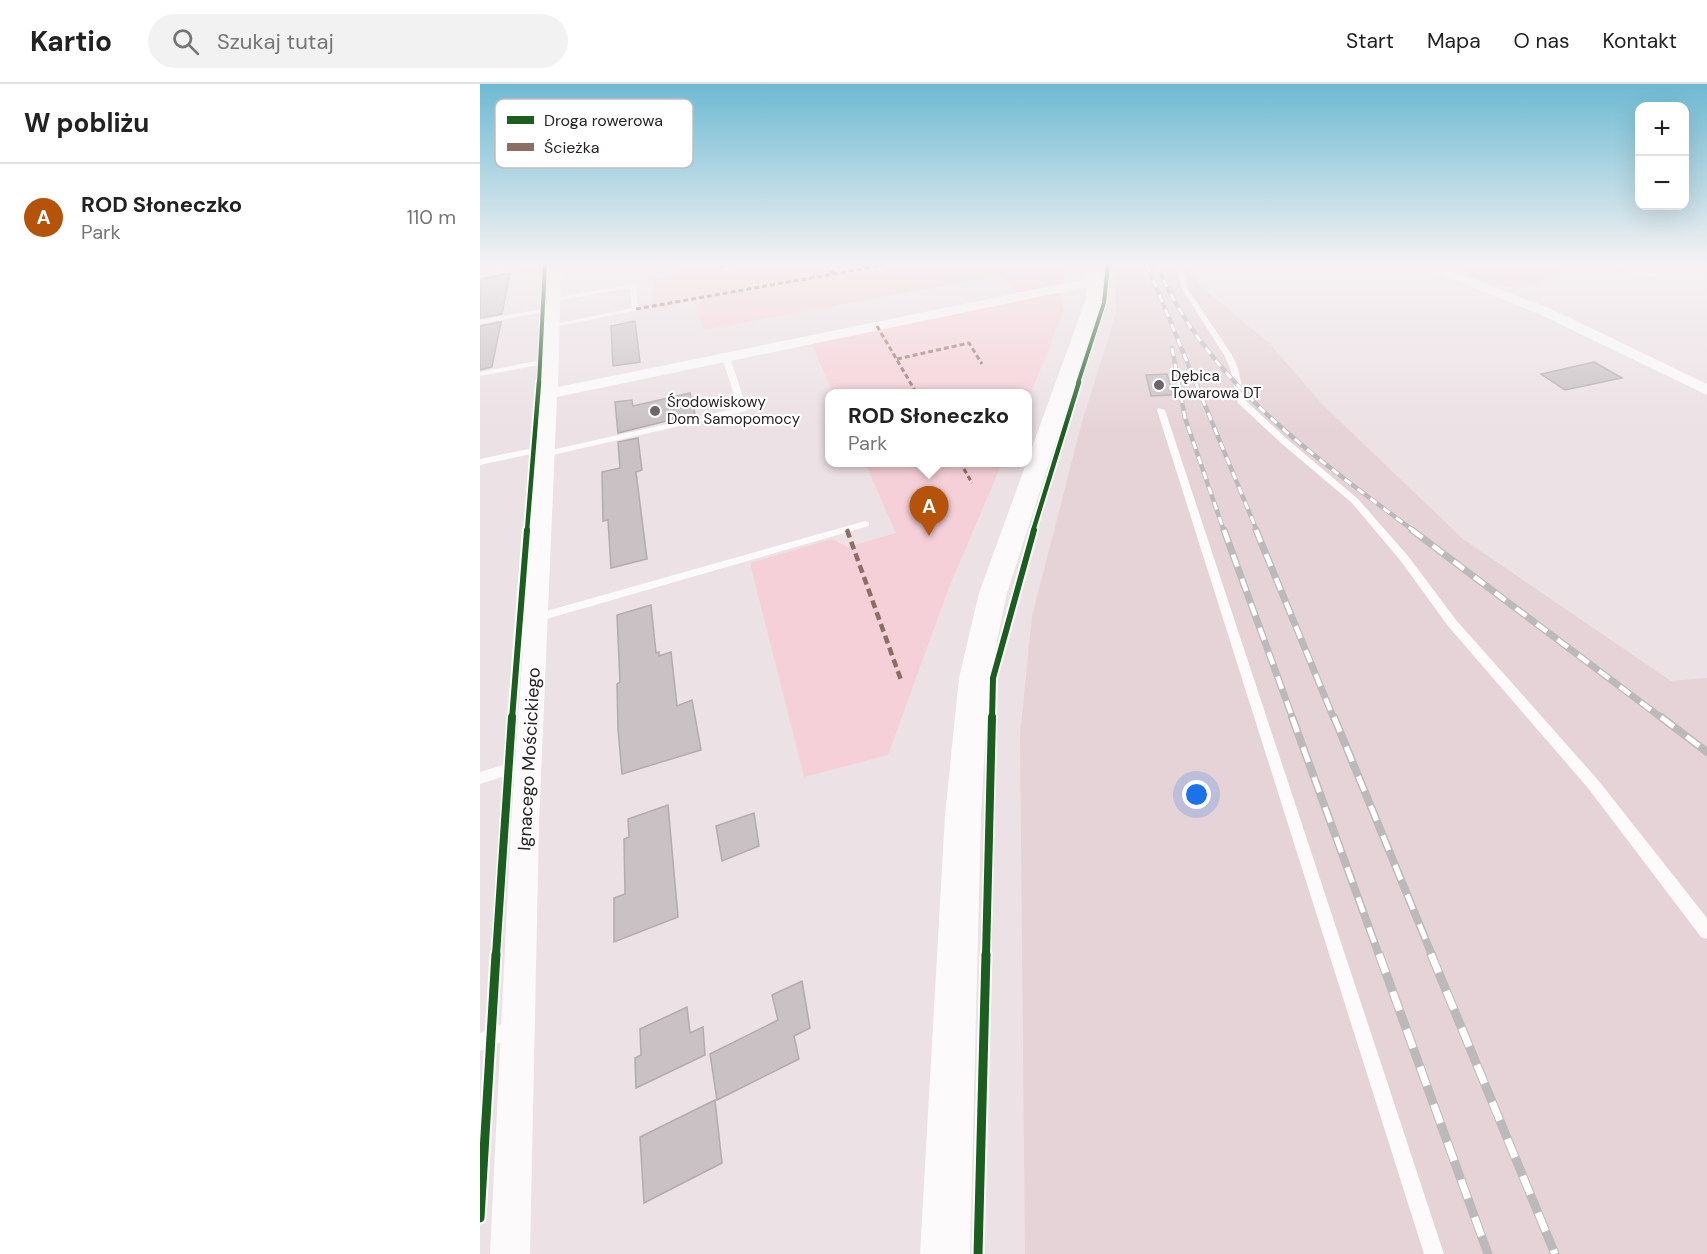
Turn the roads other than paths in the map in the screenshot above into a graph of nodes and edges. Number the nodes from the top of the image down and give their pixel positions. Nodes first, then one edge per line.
1 (496, 320) edge
2 (554, 320) edge
3 (891, 320) edge
4 (1087, 320) edge
5 (1204, 320) edge
6 (1562, 320) edge
7 (480, 322) edge
8 (726, 357) junction
9 (552, 360) junction
10 (480, 374) edge
11 (1707, 390) edge
12 (551, 393) junction
13 (1161, 410) dead end
14 (548, 450) junction
15 (480, 462) edge
16 (866, 524) dead end
17 (537, 618) junction
18 (528, 763) junction
19 (480, 778) edge
20 (1707, 931) edge
21 (515, 1027) junction
22 (480, 1042) edge
23 (510, 1254) edge
24 (945, 1254) edge
25 (1434, 1254) edge

1 - 7 lane
2 - 9 street, Ignacego Mościckiego
3 - 8 street
4 - 24 street
5 - 20 lane
6 - 11 street
8 - 12 street
8 - 14 lane
9 - 10 lane
9 - 12 street, Ignacego Mościckiego
12 - 14 street, Ignacego Mościckiego
13 - 25 lane
14 - 15 lane
14 - 17 street, Ignacego Mościckiego
16 - 17 lane
17 - 18 street, Ignacego Mościckiego
18 - 19 lane
18 - 21 street, Ignacego Mościckiego
21 - 22 lane
21 - 23 street, Ignacego Mościckiego

